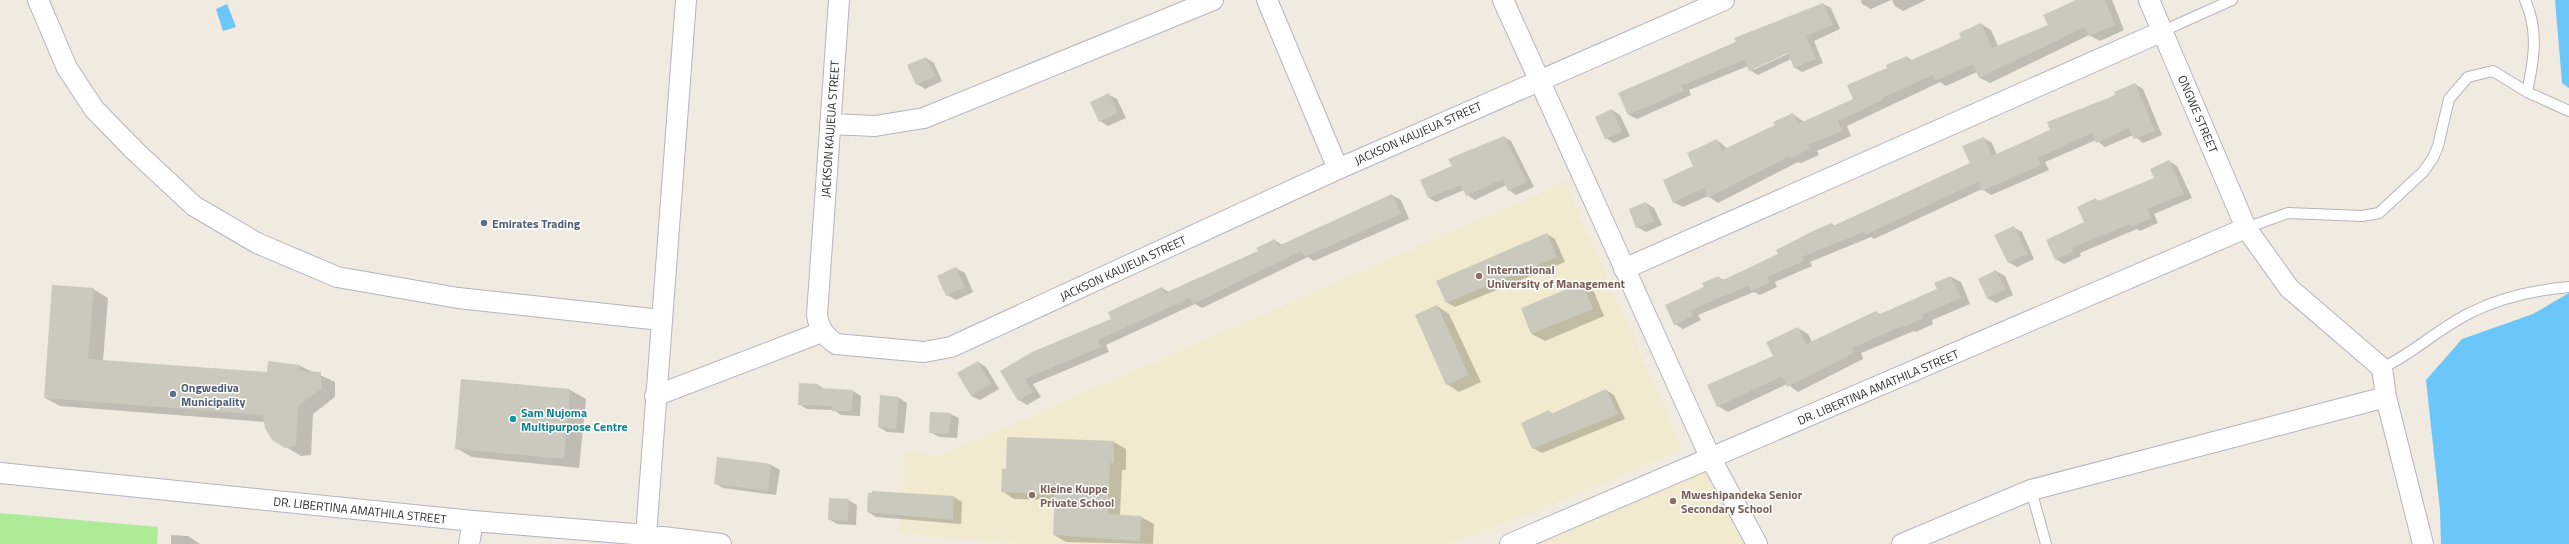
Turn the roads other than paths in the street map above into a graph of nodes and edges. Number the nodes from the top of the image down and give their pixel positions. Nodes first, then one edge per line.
1 (38, 0) edge
2 (686, 0) edge
3 (840, 0) edge
4 (1213, 0) edge
5 (1268, 0) edge
6 (1503, 0) edge
7 (1724, 0) edge
8 (2149, 0) edge
9 (2232, 0) edge
10 (2525, 0) edge
11 (2162, 31) junction
12 (1538, 80) junction
13 (2527, 92) junction
14 (2569, 111) edge
15 (830, 124) junction
16 (1338, 169) junction
17 (2246, 228) junction
18 (1624, 269) junction
19 (2569, 287) edge
20 (661, 320) junction
21 (822, 332) junction
22 (2382, 368) junction
23 (655, 396) junction
24 (2386, 397) junction
25 (1711, 459) junction
26 (0, 474) edge
27 (2031, 490) junction
28 (473, 521) junction
29 (646, 535) junction
30 (469, 544) edge
31 (720, 544) edge
32 (1510, 544) edge
33 (1756, 544) edge
34 (1902, 544) edge
35 (2046, 544) edge
36 (2423, 544) edge

1 - 20 street
2 - 20 street
3 - 15 street, JACKSON KAUJEUA STREET
4 - 15 street
5 - 16 street
6 - 12 street
7 - 12 street, JACKSON KAUJEUA STREET
8 - 11 street, ONGWE STREET
9 - 11 lane
10 - 13 lane
11 - 17 street, ONGWE STREET
11 - 18 street
12 - 16 street, JACKSON KAUJEUA STREET
12 - 18 street
13 - 14 lane
13 - 17 lane
15 - 21 street, JACKSON KAUJEUA STREET
16 - 21 street, JACKSON KAUJEUA STREET
17 - 22 street, ONGWE STREET
17 - 25 street, DR. LIBERTINA AMATHILA STREET
18 - 25 street
19 - 22 lane
20 - 23 street
21 - 23 street
22 - 24 street
23 - 29 street
24 - 27 street
24 - 36 street
25 - 32 street, DR. LIBERTINA AMATHILA STREET
25 - 33 street
26 - 28 street, DR. LIBERTINA AMATHILA STREET
27 - 34 street
27 - 35 lane
28 - 29 street, DR. LIBERTINA AMATHILA STREET
28 - 30 street
29 - 31 street, DR. LIBERTINA AMATHILA STREET

